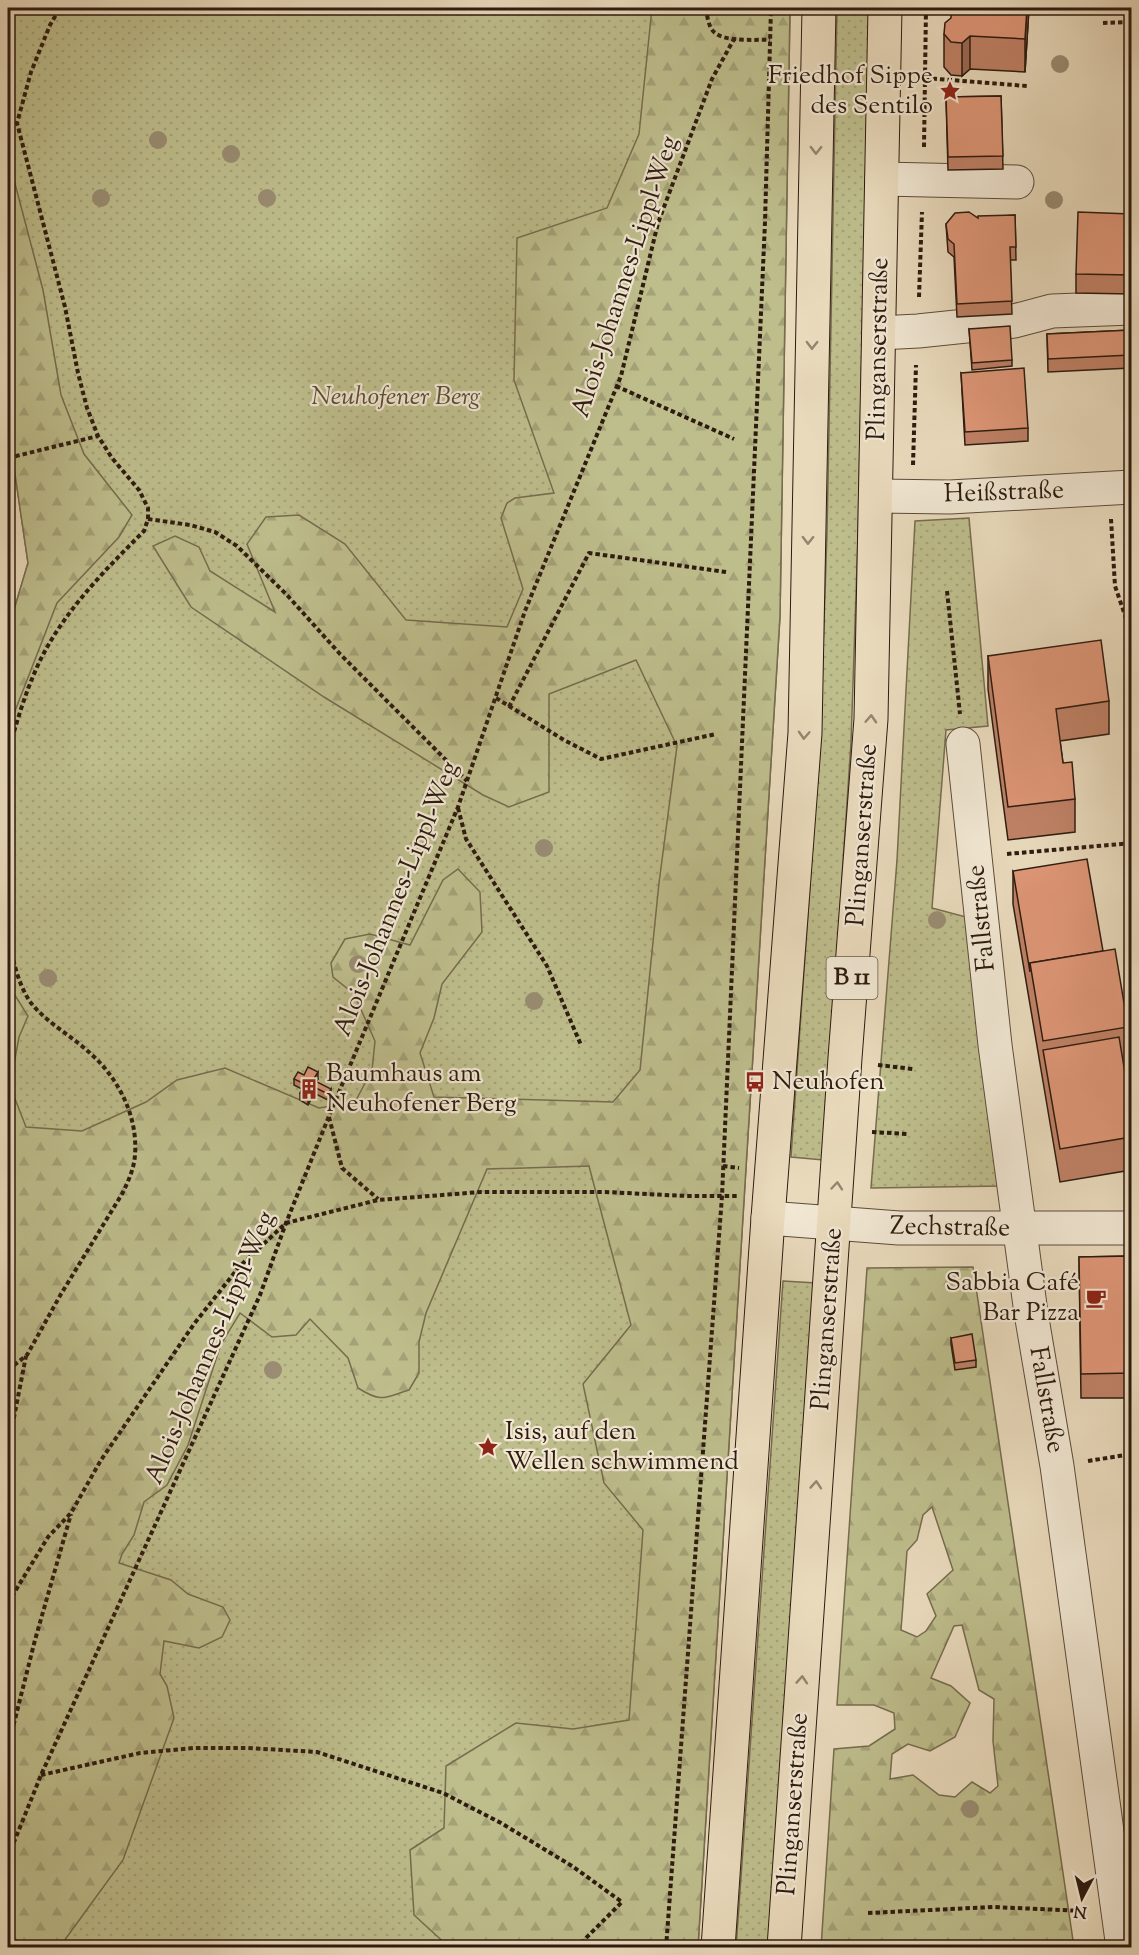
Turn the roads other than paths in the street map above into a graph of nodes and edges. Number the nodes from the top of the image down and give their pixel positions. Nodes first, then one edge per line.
1 (819, 8) edge
2 (885, 8) edge
3 (882, 179) junction
4 (1017, 182) dead end
5 (1131, 308) edge
6 (879, 333) junction
7 (1120, 488) edge
8 (877, 496) junction
9 (963, 744) road end
10 (768, 1218) junction
11 (834, 1224) junction
12 (1131, 1228) edge
13 (1020, 1229) junction
14 (1125, 1912) edge
15 (718, 1947) edge
16 (784, 1947) edge
17 (1123, 1947) edge

1 -> 10 main road
2 - 3 main road, Plinganserstraße / B 11
3 - 4 street
3 - 6 main road, Plinganserstraße / B 11
5 - 6 street
6 - 8 main road, Plinganserstraße / B 11
7 - 8 street, Heißstraße
11 -> 8 main road, Plinganserstraße / B 11
9 - 13 street, Fallstraße
10 - 11 street, Zechstraße
10 - 15 main road
11 - 13 street, Zechstraße
16 -> 11 main road, Plinganserstraße / B 11
12 - 13 street, Zechstraße
13 - 14 street, Fallstraße
14 - 17 street, Fallstraße

